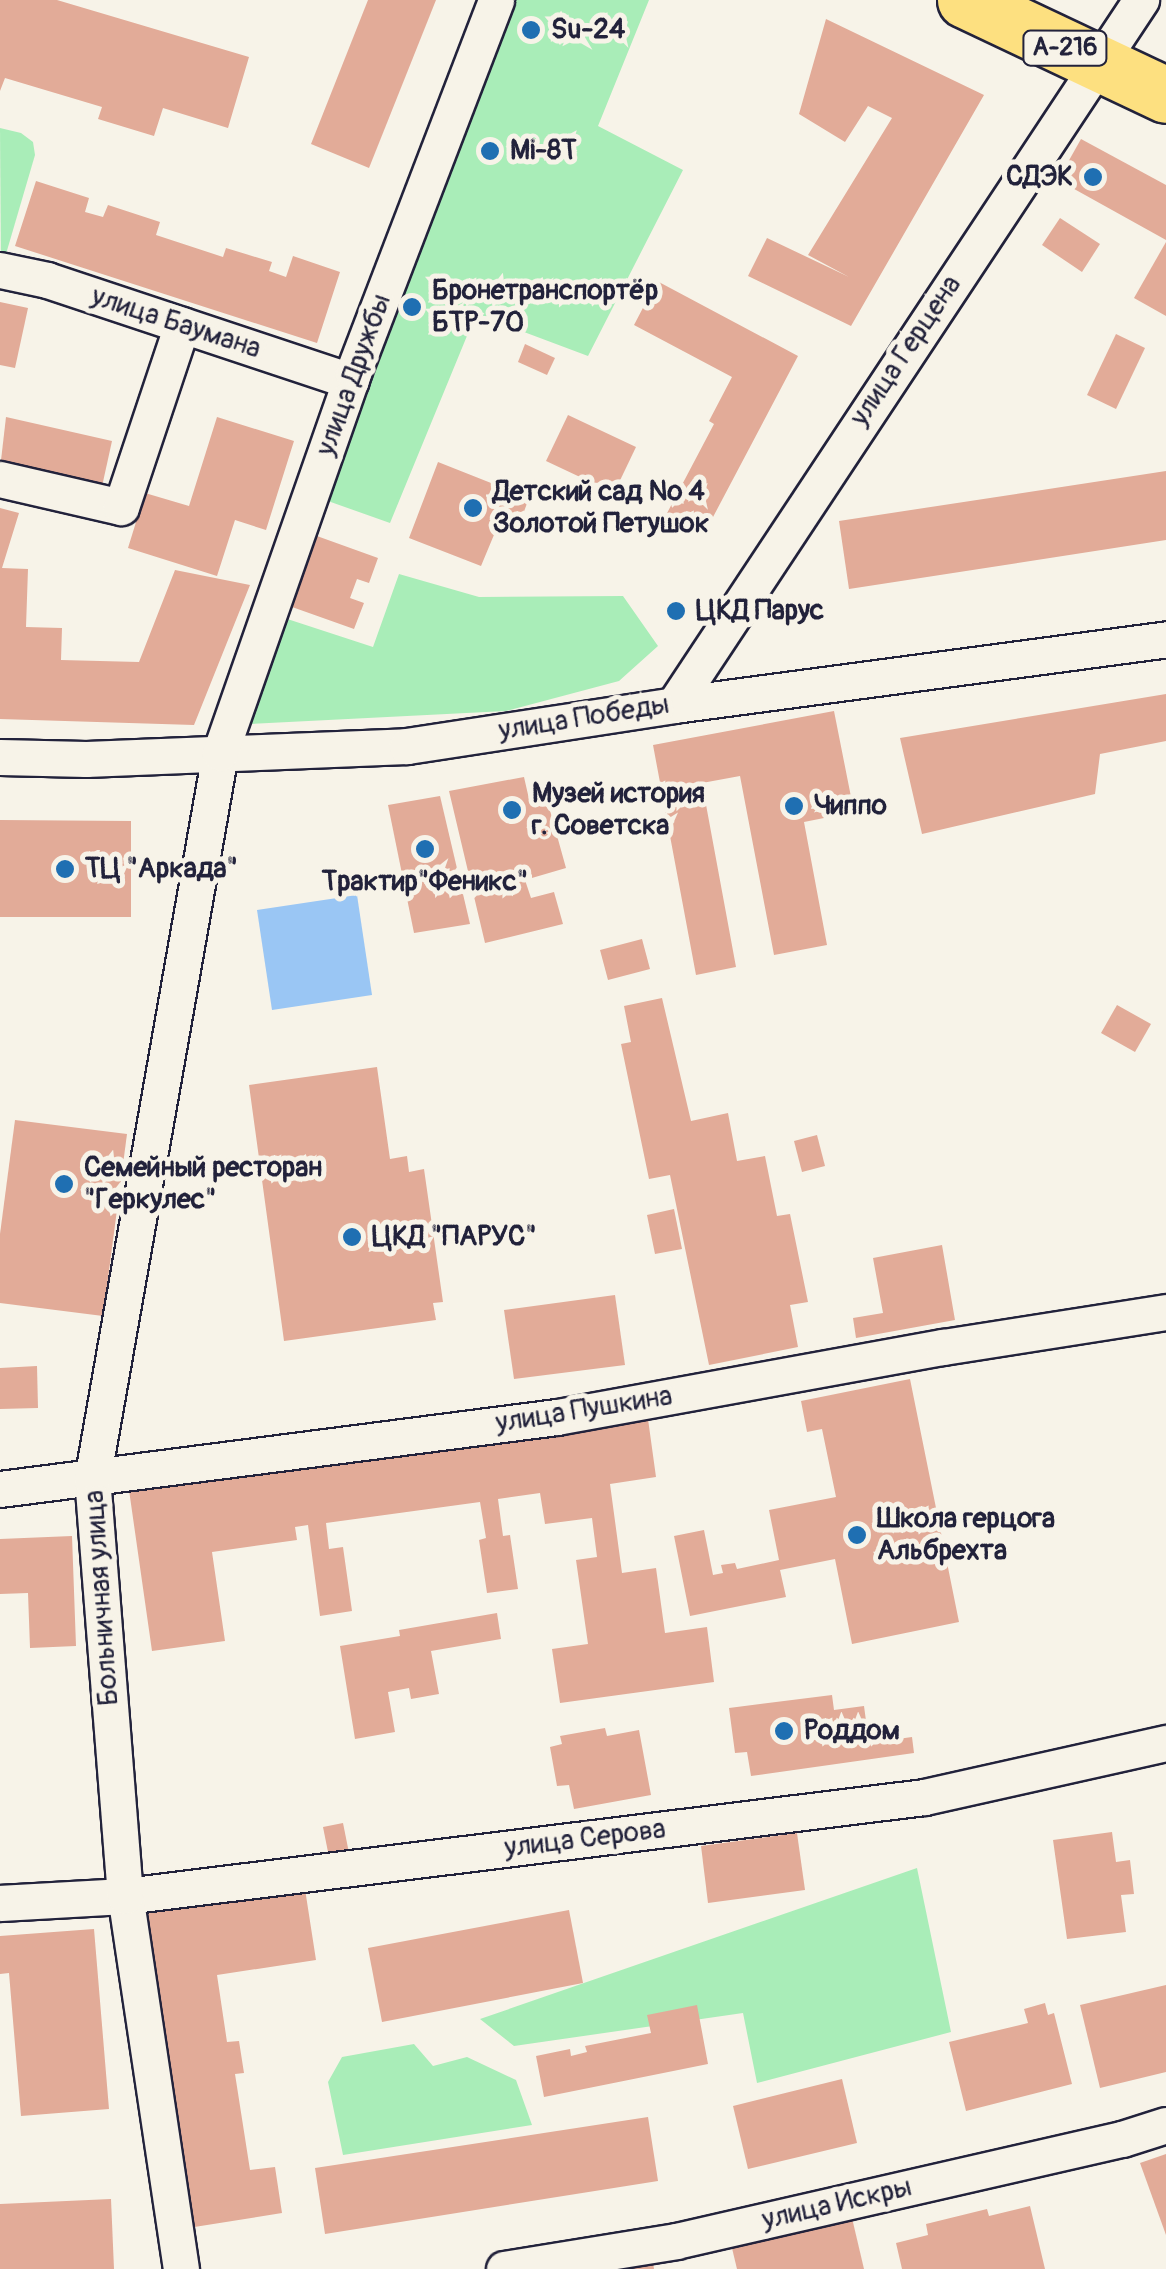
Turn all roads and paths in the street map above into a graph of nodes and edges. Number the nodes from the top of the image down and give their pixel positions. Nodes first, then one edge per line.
1 (496, 0) edge
2 (965, 0) edge
3 (1141, 0) edge
4 (1098, 63) junction
5 (1166, 95) edge
6 (0, 270) edge
7 (182, 325) junction
8 (350, 381) junction
9 (0, 479) edge
10 (1166, 640) edge
11 (674, 704) junction
12 (220, 753) junction
13 (0, 757) edge
14 (1166, 1312) edge
15 (92, 1480) junction
16 (0, 1489) edge
17 (1166, 1743) edge
18 (125, 1896) junction
19 (0, 1902) edge
20 (1166, 2124) edge
21 (181, 2269) edge
22 (504, 2269) edge

1 - 8 street, улица Дружбы
2 - 4 main road, А-216
3 - 4 street, улица Герцена
4 - 5 main road, А-216
4 - 11 street, улица Герцена
6 - 7 street, улица Баумана
7 - 8 street, улица Баумана
7 - 9 street
8 - 12 street, улица Дружбы
10 - 11 street, улица Победы
11 - 12 street, улица Победы
12 - 13 street, улица Победы
12 - 15 street, Больничная улица
14 - 15 street, улица Пушкина
15 - 16 street, улица Пушкина
15 - 18 street, Больничная улица
17 - 18 street, улица Серова
18 - 19 street, улица Серова
18 - 21 street, Больничная улица
20 - 22 street, улица Искры

